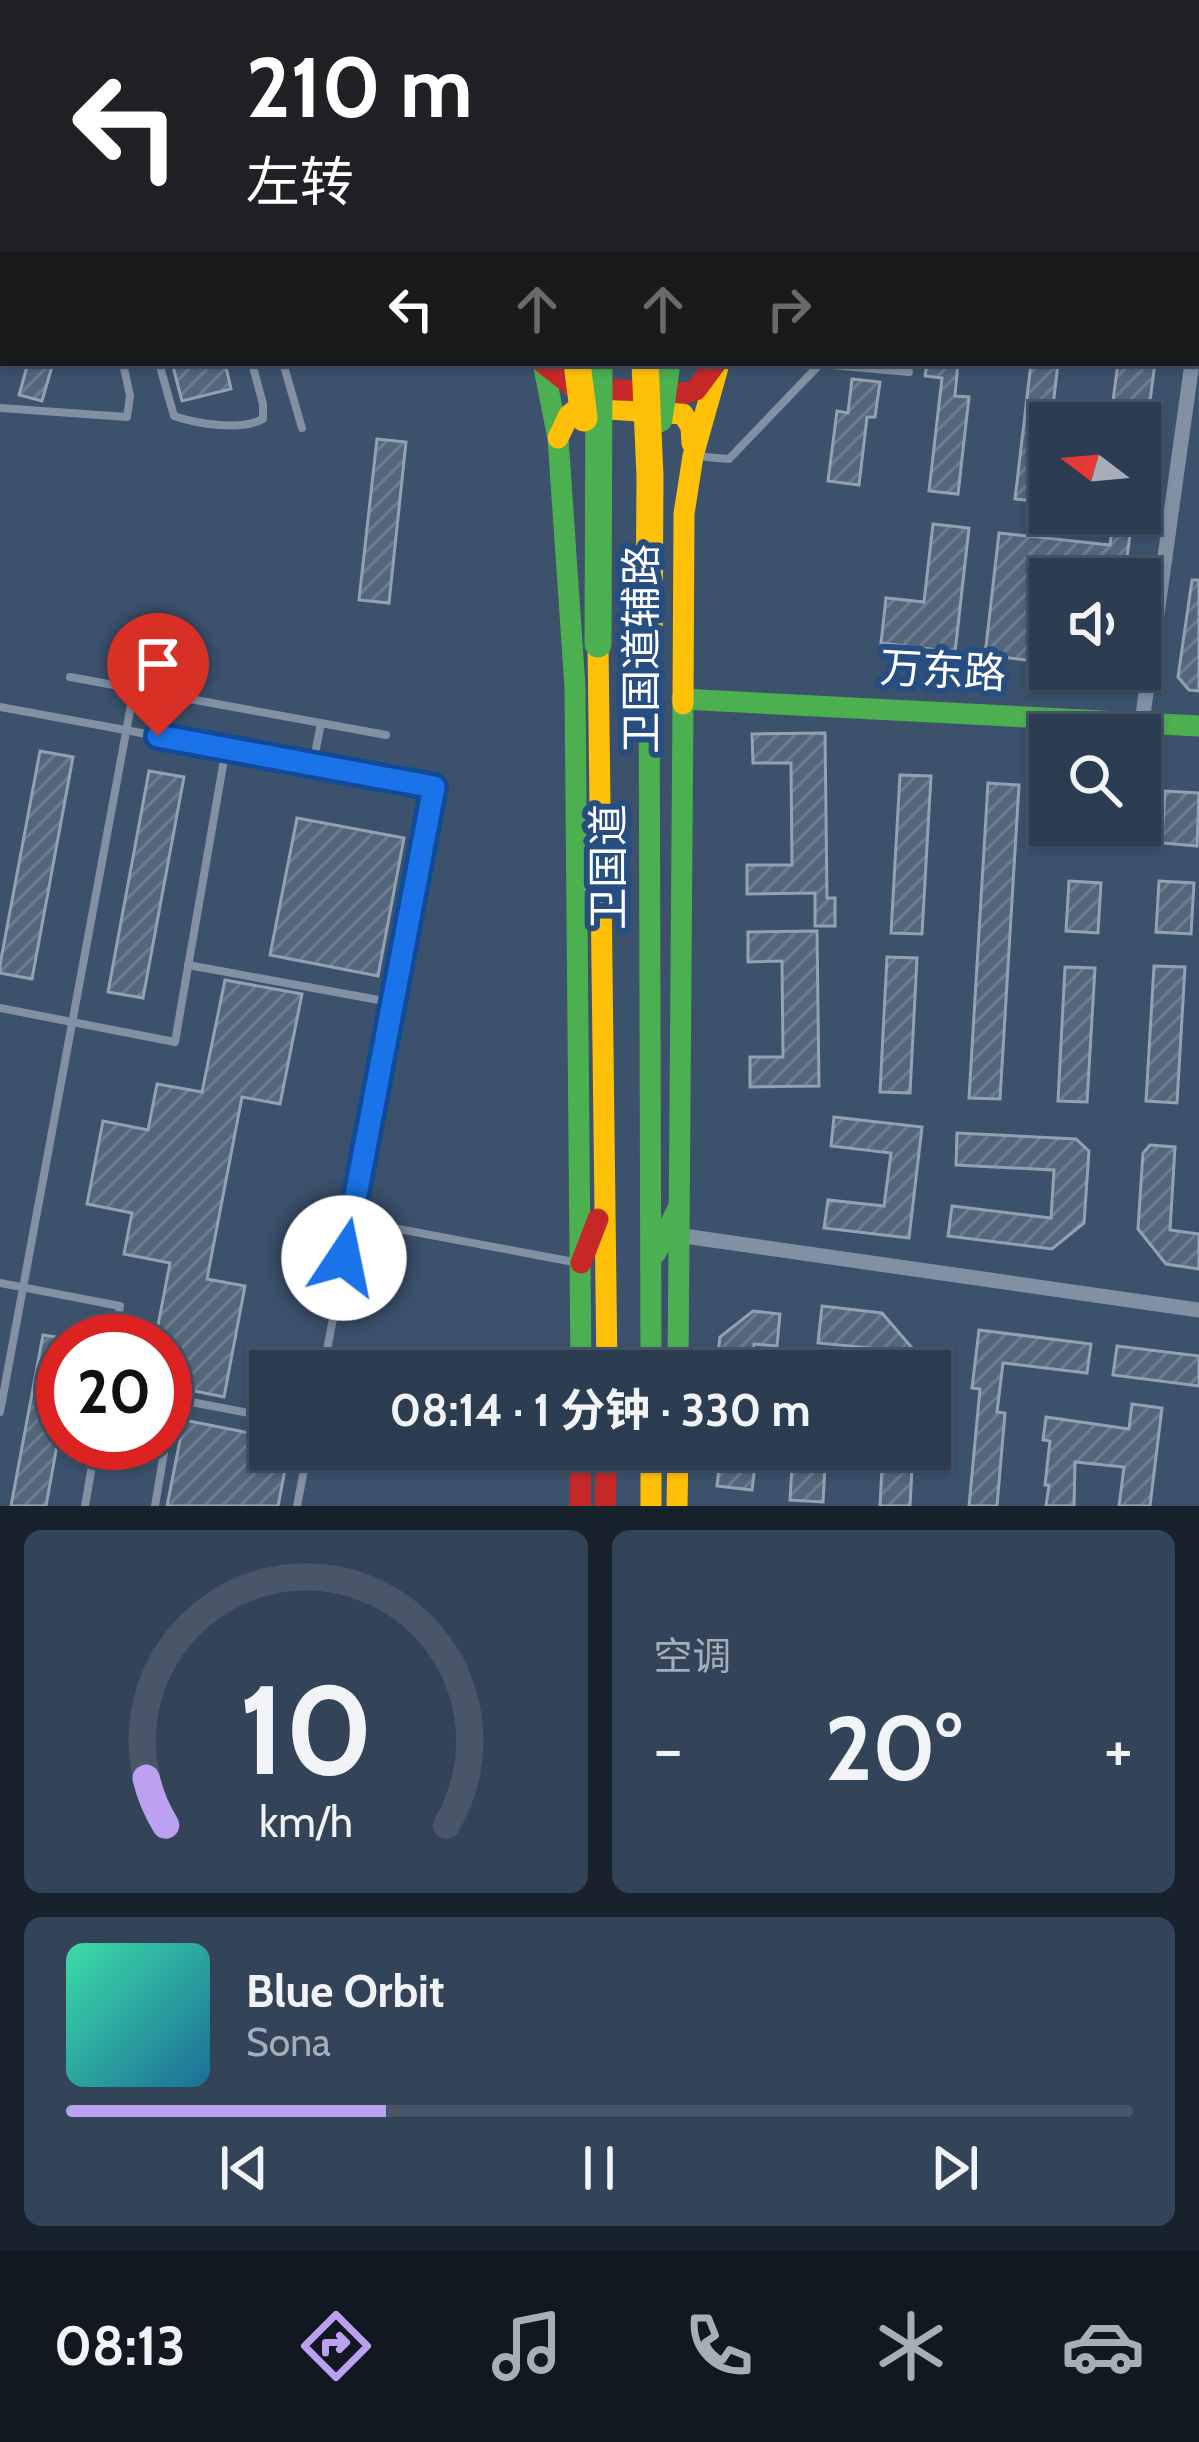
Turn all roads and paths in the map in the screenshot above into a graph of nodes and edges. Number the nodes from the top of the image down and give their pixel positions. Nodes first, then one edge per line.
1 (124, 366) edge
2 (160, 366) edge
3 (253, 366) edge
4 (284, 366) edge
5 (544, 366) edge
6 (547, 366) edge
7 (577, 366) edge
8 (598, 366) edge
9 (645, 366) edge
10 (667, 366) edge
11 (715, 366) edge
12 (716, 366) edge
13 (818, 366) edge
14 (842, 366) edge
15 (1192, 366) edge
16 (909, 372) dead end
17 (0, 408) edge
18 (302, 428) dead end
19 (558, 438) junction
20 (693, 456) junction
21 (650, 476) junction
22 (598, 531) junction
23 (70, 677) dead end
24 (134, 688) junction
25 (682, 699) junction
26 (0, 707) edge
27 (1143, 714) edge
28 (1029, 716) edge
29 (321, 723) junction
30 (1161, 723) edge
31 (1199, 726) edge
32 (124, 730) junction
33 (386, 735) dead end
34 (226, 748) junction
35 (313, 764) junction
36 (188, 965) junction
37 (395, 1003) junction
38 (0, 1008) edge
39 (74, 1022) junction
40 (604, 1204) junction
41 (351, 1220) junction
42 (678, 1221) junction
43 (651, 1262) junction
44 (581, 1263) junction
45 (0, 1283) edge
46 (23, 1288) junction
47 (606, 1307) junction
48 (1199, 1310) edge
49 (119, 1314) edge
50 (326, 1350) edge
51 (581, 1350) edge
52 (607, 1350) edge
53 (651, 1350) edge
54 (678, 1350) edge
55 (192, 1402) edge
56 (0, 1412) edge
57 (249, 1413) edge
58 (92, 1470) edge
59 (160, 1470) edge
60 (304, 1470) edge
61 (581, 1470) edge
62 (607, 1470) edge
63 (654, 1470) edge
64 (670, 1470) edge
65 (658, 1505) edge
66 (86, 1506) edge
67 (155, 1506) edge
68 (297, 1506) edge
69 (580, 1506) edge
70 (605, 1506) edge

1 - 17 lane
2 - 3 lane
4 - 18 lane
5 - 19 main road, 卫国道辅路
6 - 11 main road
7 - 22 main road, bridge
8 - 22 main road, 卫国道, bridge
9 - 21 main road, 卫国道, bridge
10 - 21 main road, bridge
12 - 20 main road, 卫国道辅路
13 - 20 lane
14 - 16 lane
15 - 27 street
19 - 20 main road
19 - 44 main road, 卫国道辅路
20 - 25 main road, 卫国道辅路
21 - 43 main road, 卫国道, bridge
22 - 40 main road, 卫国道, bridge
23 - 24 lane
24 - 29 lane
24 - 32 lane
25 - 28 main road, 万东路
25 - 42 main road, 卫国道辅路
26 - 32 lane
29 - 33 lane
29 - 35 lane
30 - 31 main road, 万东路
32 - 34 lane
32 - 39 lane
34 - 35 lane
34 - 36 lane
35 - 37 lane
36 - 37 lane
36 - 39 lane
37 - 41 lane
38 - 39 lane
39 - 46 lane
40 - 44 main road
40 - 47 main road, 卫国道
41 - 44 lane
41 - 50 lane
42 - 43 main road
42 - 48 street
42 - 54 main road, 卫国道辅路
43 - 53 main road, 卫国道
44 - 47 main road
44 - 51 main road, 卫国道辅路
45 - 46 lane
46 - 49 lane
46 - 56 lane
47 - 52 main road, 卫国道
55 - 57 lane
58 - 66 lane
59 - 67 lane
60 - 68 lane
61 - 69 main road
62 - 70 main road
63 - 65 main road
64 - 65 main road

